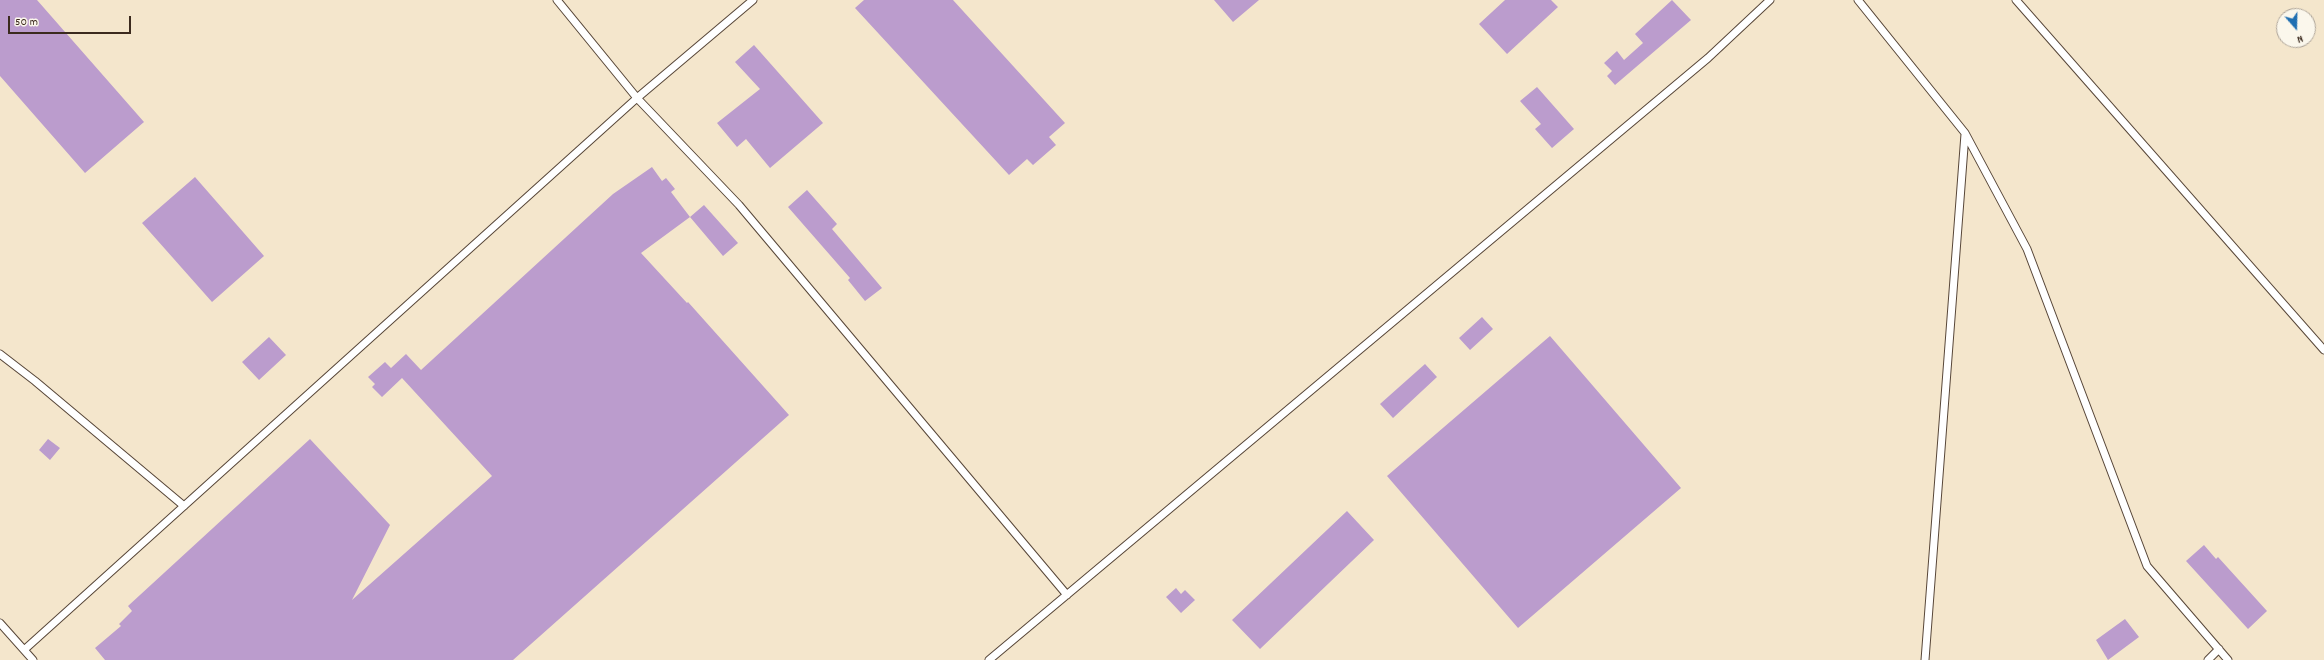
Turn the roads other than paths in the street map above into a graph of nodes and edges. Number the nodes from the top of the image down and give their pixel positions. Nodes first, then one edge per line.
1 (557, 0) edge
2 (753, 0) edge
3 (1770, 0) edge
4 (1858, 0) edge
5 (2016, 0) edge
6 (637, 98) junction
7 (1965, 133) junction
8 (2324, 350) edge
9 (0, 354) edge
10 (184, 506) junction
11 (1067, 595) junction
12 (0, 623) edge
13 (2219, 649) junction
14 (24, 650) junction
15 (33, 660) edge
16 (989, 660) edge
17 (1925, 660) edge
18 (2208, 660) edge
19 (2228, 660) edge

1 - 6 lane
2 - 6 lane
3 - 11 lane
4 - 7 lane
5 - 8 lane
6 - 10 lane
6 - 11 lane
7 - 13 lane
7 - 17 lane
9 - 10 lane
10 - 14 lane
11 - 16 lane
12 - 14 lane
13 - 18 lane
13 - 19 lane
14 - 15 lane

